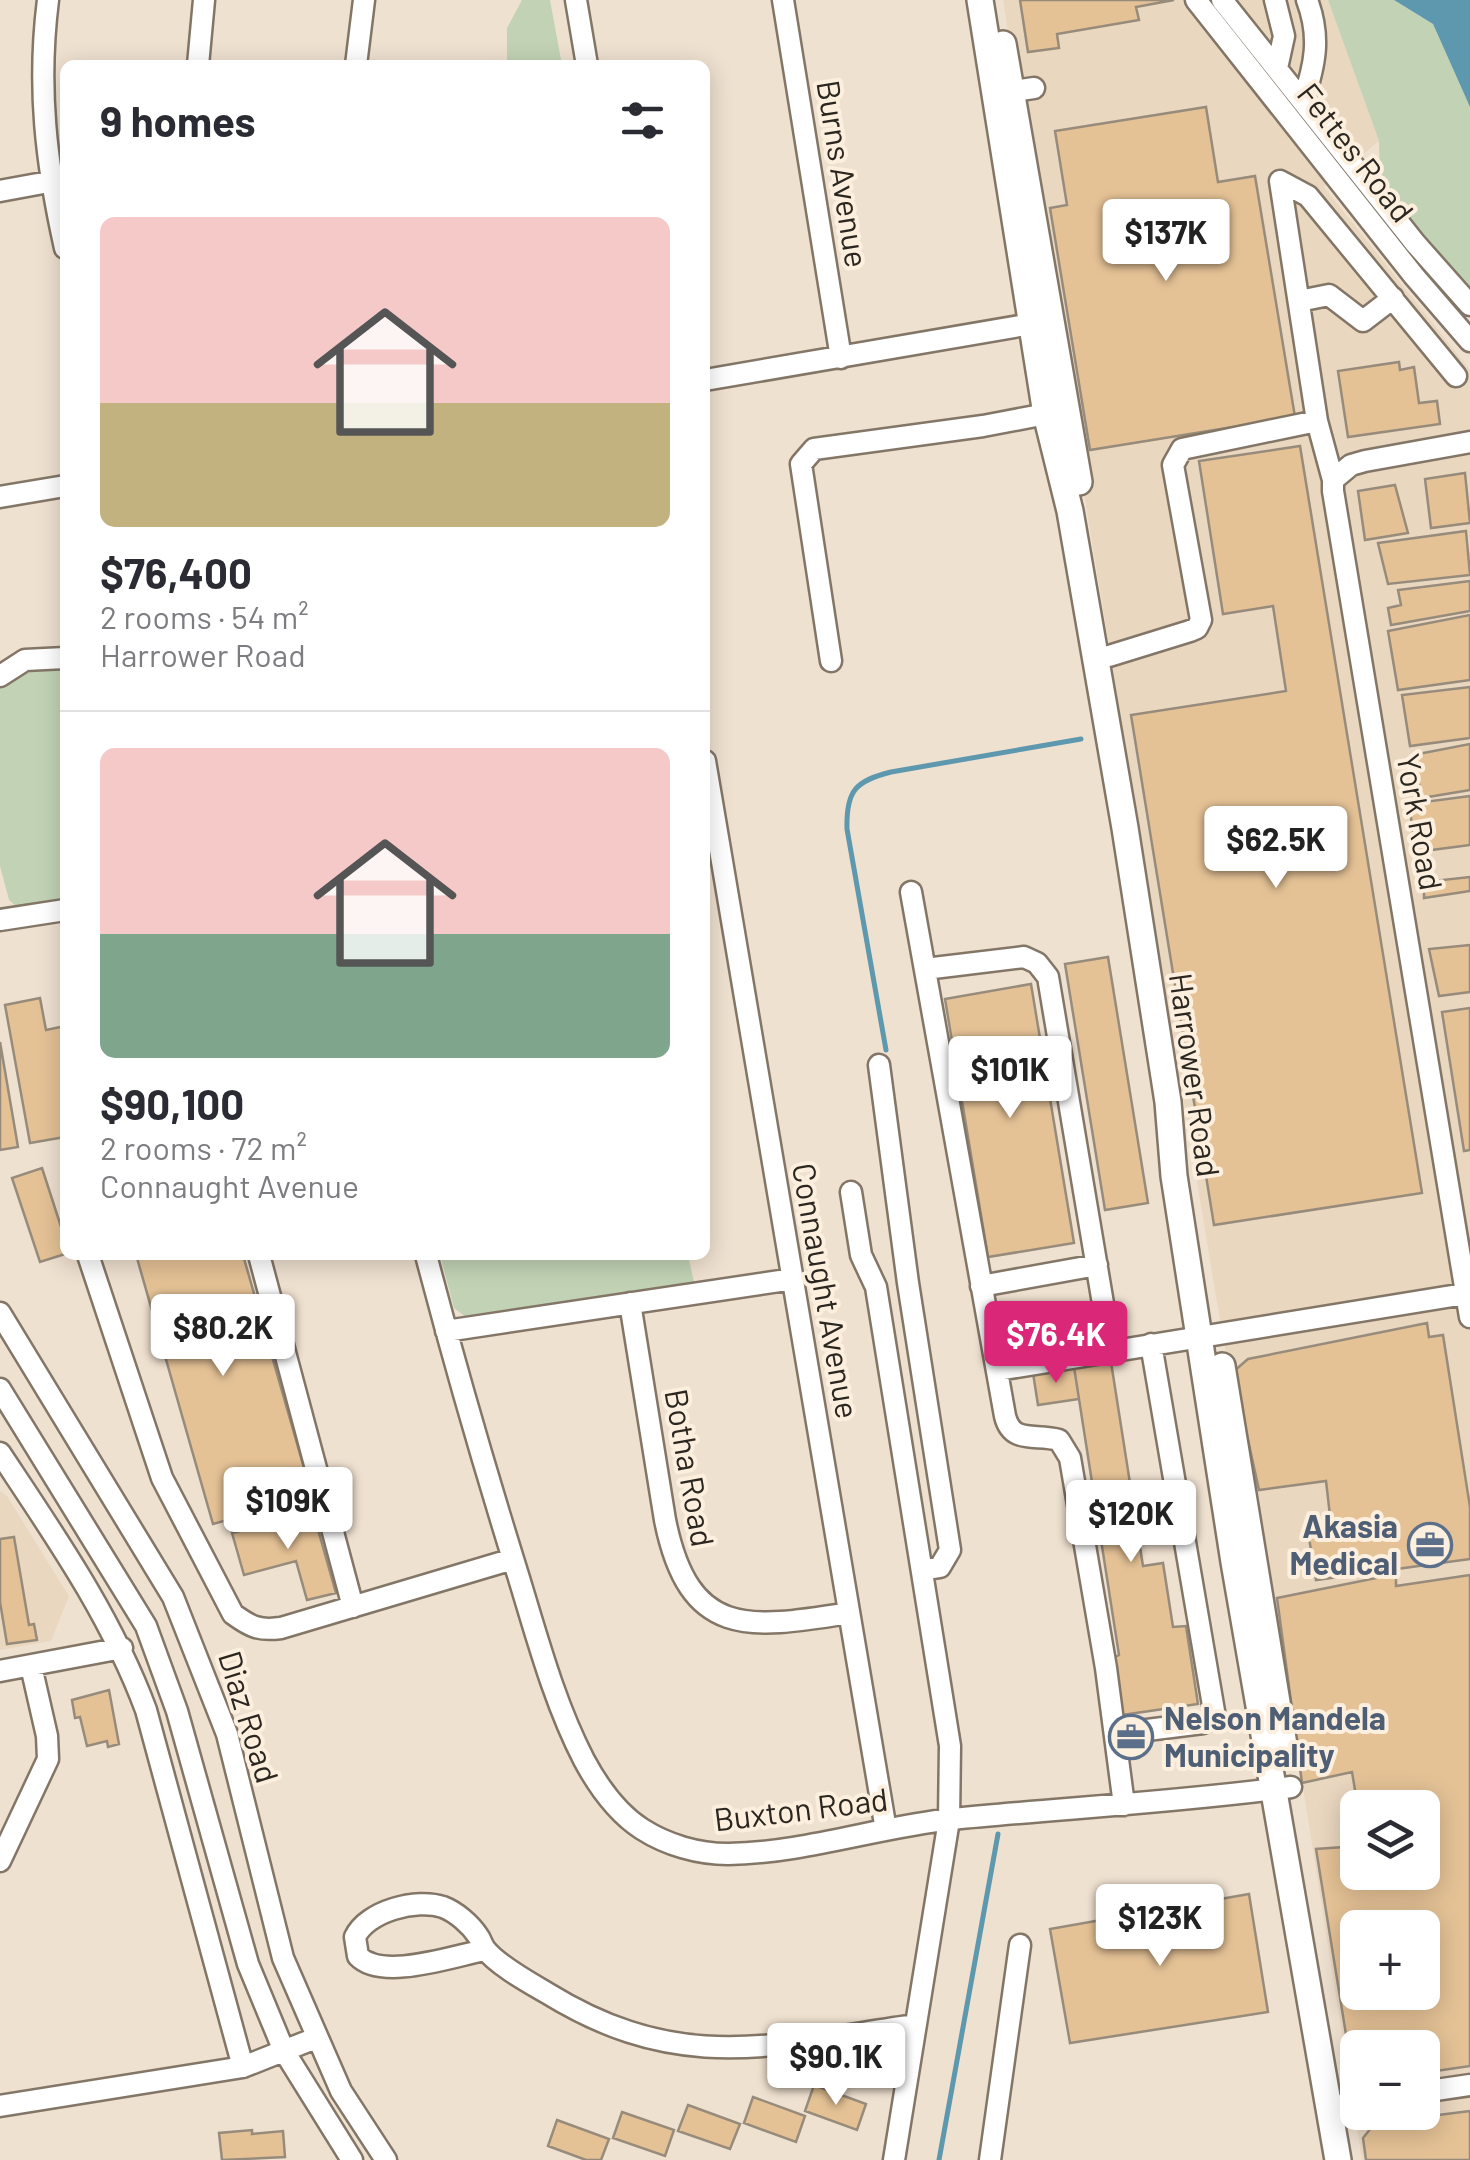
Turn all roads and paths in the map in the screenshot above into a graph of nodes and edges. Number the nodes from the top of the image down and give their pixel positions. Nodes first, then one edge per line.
1 (48, 0) edge
2 (204, 0) edge
3 (364, 0) edge
4 (576, 0) edge
5 (783, 0) edge
6 (980, 0) edge
7 (996, 0) edge
8 (1196, 0) edge
9 (1222, 0) edge
10 (1275, 0) edge
11 (1307, 0) edge
12 (198, 60) edge
13 (357, 60) edge
14 (586, 60) edge
15 (1277, 68) junction
16 (1013, 91) junction
17 (1303, 101) junction
18 (58, 180) edge
19 (0, 190) edge
20 (1394, 298) junction
21 (1298, 301) junction
22 (1470, 306) edge
23 (1040, 322) junction
24 (1470, 341) edge
25 (841, 358) junction
26 (1456, 376) dead end
27 (710, 379) edge
28 (1046, 414) junction
29 (1318, 421) junction
30 (1470, 442) edge
31 (1333, 480) junction
32 (60, 487) edge
33 (0, 497) edge
34 (1109, 656) junction
35 (60, 658) edge
36 (831, 661) dead end
37 (0, 676) edge
38 (710, 814) edge
39 (912, 892) dead end
40 (60, 911) edge
41 (0, 917) edge
42 (925, 969) junction
43 (878, 1066) dead end
44 (851, 1192) dead end
45 (90, 1260) edge
46 (260, 1260) edge
47 (427, 1260) edge
48 (1097, 1264) junction
49 (793, 1280) junction
50 (908, 1283) junction
51 (982, 1286) junction
52 (876, 1288) junction
53 (1468, 1293) edge
54 (630, 1303) junction
55 (0, 1313) edge
56 (1470, 1317) edge
57 (446, 1331) junction
58 (1208, 1336) junction
59 (1151, 1344) junction
60 (1111, 1350) junction
61 (998, 1370) junction
62 (42, 1379) junction
63 (2, 1397) edge
64 (0, 1453) edge
65 (513, 1559) junction
66 (922, 1570) junction
67 (354, 1607) junction
68 (850, 1612) junction
69 (122, 1648) junction
70 (31, 1666) junction
71 (0, 1671) edge
72 (1120, 1734) junction
73 (1283, 1788) junction
74 (1129, 1805) junction
75 (949, 1820) junction
76 (886, 1830) junction
77 (0, 1861) edge
78 (1020, 1945) dead end
79 (485, 1950) junction
80 (916, 2025) junction
81 (316, 2038) junction
82 (284, 2051) junction
83 (244, 2067) junction
84 (1470, 2085) edge
85 (1340, 2088) edge
86 (1440, 2089) edge
87 (0, 2106) edge
88 (1341, 2130) edge
89 (1348, 2130) edge
90 (352, 2160) edge
91 (386, 2160) edge
92 (894, 2160) edge
93 (990, 2160) edge
94 (1338, 2160) edge
95 (1353, 2160) edge

1 - 18 street
2 - 12 street
3 - 13 street
4 - 14 street
5 - 25 street, Burns Avenue
6 - 16 main road, Harrower Road
7 - 16 main road, Harrower Road
8 - 24 street, Fettes Road
9 - 15 street, Fettes Road
10 - 15 street
11 - 17 street
15 - 17 street, Fettes Road
16 - 23 main road, Harrower Road
17 - 22 street, Fettes Road
18 - 19 street
20 - 21 street
20 - 21 street, York Road
20 - 26 street
21 - 29 street, York Road
23 - 25 street
23 - 28 main road, Harrower Road
23 - 34 main road, Harrower Road
25 - 27 street
28 - 36 street
28 - 58 main road, Harrower Road
29 - 31 street, York Road
29 - 34 street
30 - 31 street
31 - 53 street, York Road
32 - 33 street
34 - 58 main road, Harrower Road
35 - 37 street
38 - 49 street, Connaught Avenue
39 - 42 street
40 - 41 street
42 - 48 street
42 - 51 street
43 - 50 street
44 - 52 street
45 - 67 street
46 - 67 street
47 - 57 street, Buxton Road
48 - 51 street
48 - 60 street
49 - 54 street
49 - 68 street, Connaught Avenue
50 - 52 street
50 - 66 street
51 - 61 street
52 - 66 street
53 - 56 street, York Road
53 - 58 street
54 - 57 street
54 - 68 street, Botha Road
55 - 62 street, Diaz Road
57 - 65 street, Buxton Road
58 - 59 street
58 - 73 main road, Harrower Road
59 - 60 street
59 - 72 street
60 - 61 street
61 - 72 street
62 - 63 street
62 - 81 street, Diaz Road
63 - 82 street, Diaz Road
64 - 69 street
65 - 67 street
65 - 76 street, Buxton Road
66 - 75 street
68 - 76 street, Connaught Avenue
69 - 70 street
69 - 83 street
70 - 71 street
70 - 77 street
72 - 74 street
73 - 74 street, Buxton Road
73 - 85 main road, Harrower Road
74 - 75 street, Buxton Road
75 - 76 street, Buxton Road
75 - 80 street
78 - 93 street
79 - 79 street
79 - 80 street
80 - 92 street
81 - 82 street
81 - 91 street, Diaz Road
82 - 83 street
82 - 90 street, Diaz Road
83 - 87 street
84 - 86 street
88 - 94 main road, Harrower Road
89 - 95 main road, Harrower Road

